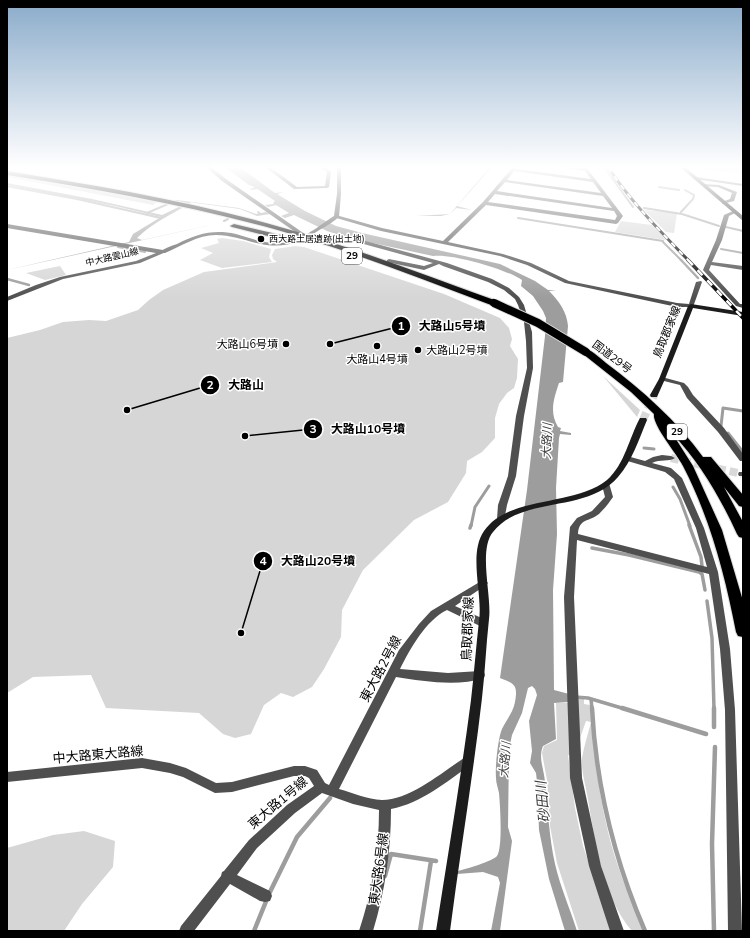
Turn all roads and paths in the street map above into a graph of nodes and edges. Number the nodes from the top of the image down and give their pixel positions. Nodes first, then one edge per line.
1 (203, 211) edge
2 (268, 211) edge
3 (337, 211) edge
4 (477, 211) edge
5 (534, 211) edge
6 (616, 211) edge
7 (735, 212) joint
8 (336, 217) junction
9 (743, 219) edge
10 (224, 223) dead end
11 (7, 226) edge
12 (306, 237) junction
13 (296, 241) junction
14 (362, 242) dead end
15 (445, 242) junction
16 (163, 252) junction
17 (389, 261) dead end
18 (438, 263) junction
19 (708, 263) junction
20 (743, 268) edge
21 (407, 272) junction
22 (699, 282) dead end
23 (7, 299) edge
24 (691, 306) junction
25 (743, 306) edge
26 (743, 314) edge
27 (662, 379) junction
28 (654, 394) tunnel mouth
29 (660, 414) junction
30 (643, 420) tunnel mouth
31 (627, 458) junction
32 (672, 458) tunnel mouth
33 (743, 459) edge
34 (647, 463) junction
35 (606, 485) junction
36 (743, 503) edge
37 (501, 519) junction
38 (743, 534) edge
39 (573, 536) junction
40 (713, 572) junction
41 (483, 583) junction
42 (447, 606) junction
43 (483, 623) junction
44 (743, 632) edge
45 (393, 672) junction
46 (480, 675) junction
47 (468, 761) junction
48 (7, 777) edge
49 (321, 787) junction
50 (332, 791) junction
51 (385, 805) junction
52 (227, 876) junction
53 (265, 896) dead end
54 (186, 931) edge
55 (366, 931) edge
56 (443, 931) edge
57 (617, 931) edge
58 (735, 931) edge

1 - 12 highway, 国道29号 / 29
2 - 12 street
3 - 8 street
4 - 15 street
5 - 6 street
7 - 9 main road
7 - 19 street
8 - 12 street, 中大路雲山線
8 - 15 street
10 - 13 highway, 国道29号 / 29
11 - 16 street
12 - 13 street, 中大路雲山線
12 - 21 highway, 国道29号 / 29
13 - 16 street, 中大路雲山線
13 - 21 highway, 国道29号 / 29
14 - 18 street
15 - 24 street
16 - 23 street, 中大路雲山線
17 - 18 street
18 - 37 street
19 - 20 street
19 - 25 street
21 - 29 highway, 国道29号 / 29, bridge
22 - 24 street
24 - 26 main road, 鳥取郡家線
24 - 27 main road, 鳥取郡家線
27 - 28 main road, 鳥取郡家線
27 - 33 street
29 - 36 highway
29 - 38 highway, 国道29号 / 29
29 - 44 highway
30 - 31 main road, 鳥取郡家線
31 - 34 street
31 - 35 main road, 鳥取郡家線
32 - 34 street
34 - 40 street
35 - 37 main road, 鳥取郡家線
35 - 39 street
37 - 41 main road, 鳥取郡家線
39 - 40 street
39 - 57 street
40 - 58 street
41 - 42 street, 東大路2号線
41 - 43 main road, 鳥取郡家線
42 - 43 street
42 - 45 street, 東大路2号線
43 - 46 main road, 鳥取郡家線
45 - 46 street
45 - 50 street, 東大路2号線
46 - 47 main road, 鳥取郡家線
47 - 51 street, 東大路1号線
47 - 56 main road, 鳥取郡家線
48 - 49 street, 中大路東大路線
49 - 50 street, 東大路1号線
49 - 52 street, 東大路1号線
50 - 51 street, 東大路1号線
51 - 55 street, 東大路6号線
52 - 53 street
52 - 54 street, 東大路1号線

